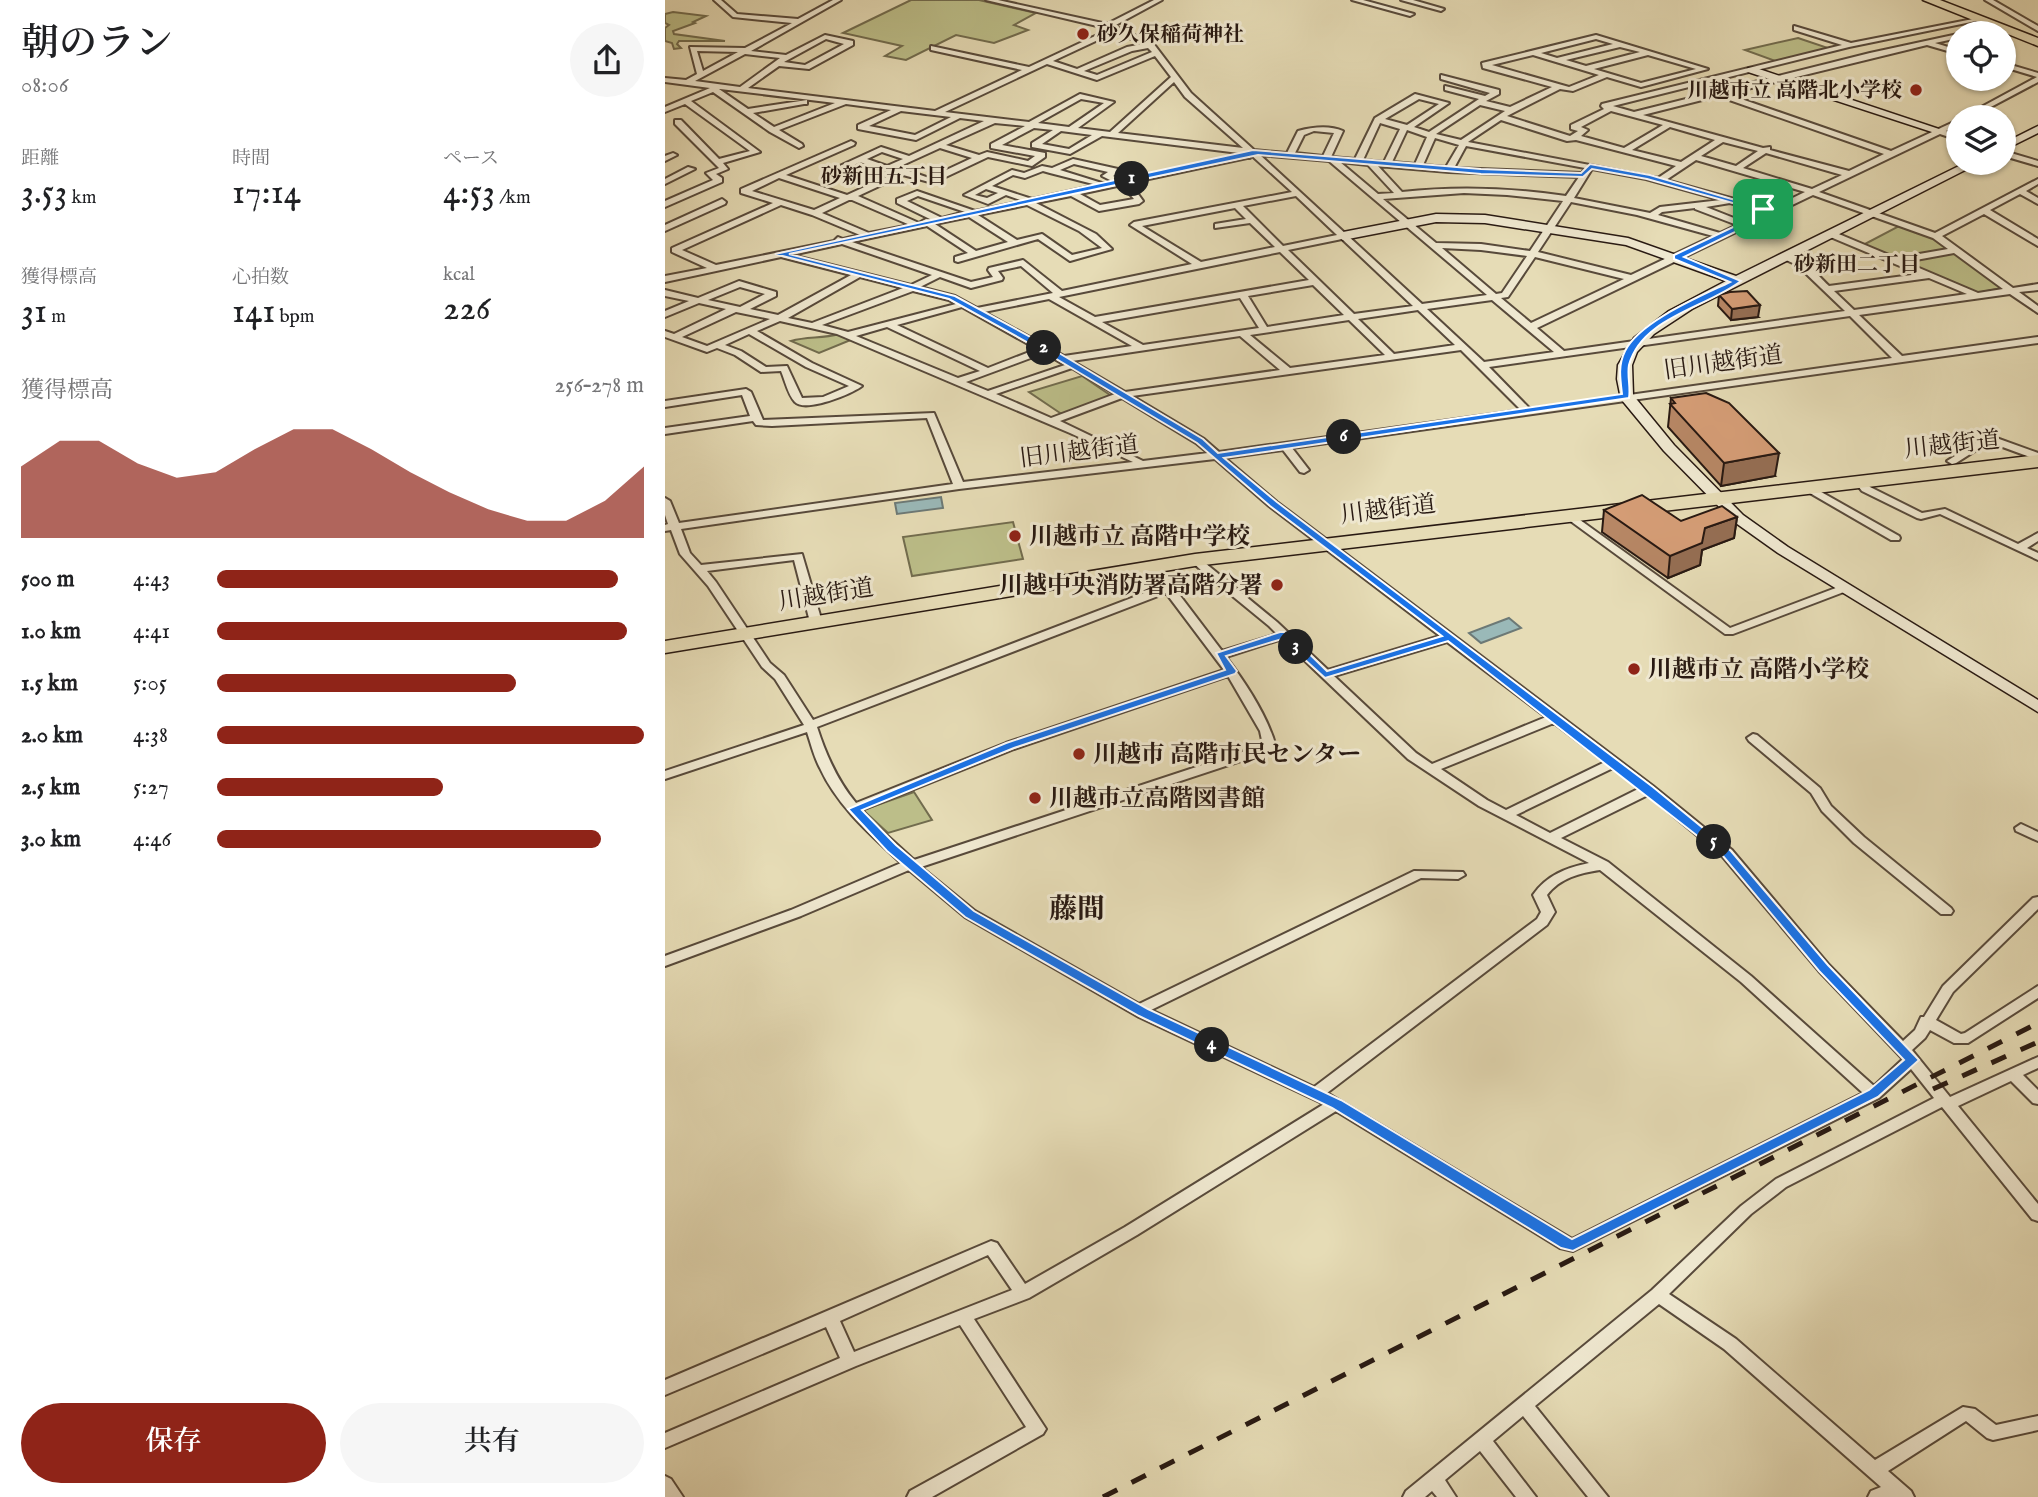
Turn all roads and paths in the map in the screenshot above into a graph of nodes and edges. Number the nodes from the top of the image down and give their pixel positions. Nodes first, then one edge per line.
1 (717, 0) edge
2 (838, 0) edge
3 (989, 0) edge
4 (1159, 0) edge
5 (1355, 0) edge
6 (1403, 0) edge
7 (1929, 0) edge
8 (1988, 0) edge
9 (1416, 3) junction
10 (1388, 8) junction
11 (1441, 9) dead end
12 (1410, 14) dead end
13 (1976, 19) junction
14 (1981, 21) edge
15 (798, 22) junction
16 (1111, 28) junction
17 (1797, 28) dead end
18 (2038, 29) edge
19 (2016, 34) edge
20 (1946, 39) edge
21 (2038, 42) edge
22 (1926, 43) junction
23 (1622, 44) junction
24 (1150, 45) junction
25 (1849, 45) junction
26 (934, 48) dead end
27 (1946, 49) edge
28 (745, 51) junction
29 (1649, 52) junction
30 (1157, 53) junction
31 (1533, 53) junction
32 (1870, 55) junction
33 (787, 57) junction
34 (1558, 60) junction
35 (1045, 61) junction
36 (779, 64) junction
37 (1027, 69) junction
38 (1585, 69) junction
39 (2016, 69) edge
40 (1752, 70) junction
41 (1078, 71) junction
42 (701, 75) junction
43 (1607, 75) junction
44 (1444, 77) dead end
45 (2038, 77) edge
46 (1778, 78) junction
47 (1174, 79) junction
48 (665, 80) edge
49 (689, 82) junction
50 (1641, 85) junction
51 (1559, 87) junction
52 (715, 88) junction
53 (1448, 88) dead end
54 (742, 89) junction
55 (1663, 91) junction
56 (1717, 93) junction
57 (1482, 100) junction
58 (686, 101) junction
59 (804, 102) dead end
60 (846, 102) junction
61 (1988, 105) edge
62 (901, 108) junction
63 (1611, 108) junction
64 (665, 110) edge
65 (1511, 110) junction
66 (746, 112) junction
67 (937, 113) junction
68 (1633, 114) junction
69 (960, 116) junction
70 (707, 117) junction
71 (1501, 117) junction
72 (693, 119) joint
73 (994, 120) junction
74 (1378, 120) junction
75 (1671, 124) junction
76 (1032, 125) junction
77 (1406, 127) junction
78 (1946, 127) edge
79 (1059, 129) junction
80 (773, 130) junction
81 (1070, 130) junction
82 (2038, 130) edge
83 (1939, 131) junction
84 (1099, 134) junction
85 (1946, 134) edge
86 (1111, 135) junction
87 (1430, 135) junction
88 (1575, 137) junction
89 (1723, 138) junction
90 (2016, 141) edge
91 (851, 143) dead end
92 (1462, 143) junction
93 (799, 146) dead end
94 (942, 146) junction
95 (1767, 149) junction
96 (1626, 150) junction
97 (1254, 153) junction
98 (1891, 154) junction
99 (1290, 155) junction
100 (977, 157) junction
101 (1695, 157) junction
102 (2016, 157) edge
103 (859, 159) junction
104 (911, 159) junction
105 (1328, 159) junction
106 (1358, 161) junction
107 (718, 162) junction
108 (1371, 163) junction
109 (1387, 164) junction
110 (2038, 164) edge
111 (1681, 165) junction
112 (1413, 167) junction
113 (1590, 167) junction
114 (1738, 168) junction
115 (691, 169) dead end
116 (887, 169) junction
117 (1449, 170) junction
118 (1053, 171) junction
119 (834, 172) dead end
120 (900, 173) junction
121 (1849, 174) junction
122 (777, 175) junction
123 (1583, 175) junction
124 (1949, 175) edge
125 (1660, 180) junction
126 (1121, 181) junction
127 (2038, 181) edge
128 (665, 182) edge
129 (1423, 183) junction
130 (1105, 185) junction
131 (985, 186) junction
132 (2021, 191) junction
133 (1006, 192) junction
134 (1070, 192) junction
135 (1813, 192) junction
136 (1298, 193) junction
137 (1400, 194) junction
138 (851, 197) junction
139 (1377, 197) junction
140 (1029, 200) junction
141 (1567, 201) junction
142 (1734, 201) junction
143 (2038, 201) edge
144 (722, 202) dead end
145 (781, 202) junction
146 (665, 204) edge
147 (1237, 205) junction
148 (1694, 206) junction
149 (1984, 210) junction
150 (971, 212) junction
151 (1772, 212) junction
152 (815, 213) junction
153 (1873, 214) junction
154 (1652, 215) junction
155 (939, 219) junction
156 (1252, 220) junction
157 (921, 223) junction
158 (1406, 223) junction
159 (1745, 225) junction
160 (1218, 226) dead end
161 (665, 228) edge
162 (1549, 228) junction
163 (865, 234) junction
164 (1831, 234) junction
165 (1343, 236) junction
166 (1721, 236) junction
167 (1935, 236) junction
168 (838, 240) junction
169 (1016, 243) junction
170 (2038, 243) edge
171 (1434, 246) junction
172 (1281, 248) junction
173 (1957, 250) junction
174 (779, 254) junction
175 (975, 254) junction
176 (1531, 256) junction
177 (1677, 257) junction
178 (1787, 257) junction
179 (958, 259) dead end
180 (1895, 261) junction
181 (1199, 265) junction
182 (713, 267) junction
183 (859, 274) junction
184 (938, 275) junction
185 (1928, 275) junction
186 (665, 279) edge
187 (1634, 279) junction
188 (1737, 281) junction
189 (1315, 282) junction
190 (914, 287) junction
191 (2038, 287) edge
192 (1826, 289) junction
193 (2013, 290) junction
194 (665, 293) edge
195 (1054, 294) junction
196 (1243, 295) junction
197 (1976, 295) junction
198 (1497, 298) junction
199 (694, 300) junction
200 (965, 304) junction
201 (740, 309) junction
202 (1420, 309) junction
203 (2038, 310) edge
204 (977, 311) junction
205 (1851, 313) junction
206 (665, 314) edge
207 (782, 317) junction
208 (1352, 318) junction
209 (1095, 320) junction
210 (887, 324) junction
211 (815, 325) junction
212 (1531, 327) junction
213 (1265, 330) junction
214 (750, 331) junction
215 (1242, 333) junction
216 (847, 335) junction
217 (669, 336) edge
218 (2038, 340) edge
219 (1634, 344) junction
220 (718, 345) junction
221 (1140, 347) junction
222 (1461, 347) junction
223 (1046, 349) junction
224 (1562, 354) junction
225 (1392, 357) junction
226 (1063, 359) junction
227 (1899, 359) junction
228 (1073, 365) junction
229 (1482, 365) junction
230 (988, 371) junction
231 (1287, 371) junction
232 (956, 382) junction
233 (988, 394) junction
234 (1122, 395) junction
235 (1626, 396) junction
236 (665, 404) edge
237 (1526, 410) junction
238 (756, 418) junction
239 (1052, 421) junction
240 (665, 431) edge
241 (1285, 446) junction
242 (1216, 456) junction
243 (2038, 459) edge
244 (1952, 461) dead end
245 (1139, 464) junction
246 (1304, 470) dead end
247 (1859, 481) junction
248 (959, 486) junction
249 (1807, 487) junction
250 (1715, 498) junction
251 (665, 501) edge
252 (1569, 515) junction
253 (670, 527) edge
254 (2038, 536) edge
255 (1895, 538) dead end
256 (1325, 543) junction
257 (2019, 548) junction
258 (2038, 557) edge
259 (1201, 567) junction
260 (699, 569) junction
261 (1845, 588) junction
262 (1169, 589) junction
263 (815, 622) junction
264 (747, 634) junction
265 (1284, 635) junction
266 (1450, 637) junction
267 (665, 647) edge
268 (1220, 655) junction
269 (1231, 671) junction
270 (1325, 675) junction
271 (2038, 707) edge
272 (1555, 718) junction
273 (810, 726) junction
274 (1753, 738) dead end
275 (1613, 763) junction
276 (1430, 769) junction
277 (665, 775) edge
278 (1649, 789) junction
279 (854, 809) junction
280 (1506, 815) junction
281 (2021, 828) dead end
282 (2038, 836) edge
283 (1552, 837) junction
284 (1603, 864) junction
285 (912, 865) junction
286 (1458, 875) dead end
287 (2038, 901) edge
288 (1947, 911) dead end
289 (665, 961) edge
290 (2038, 990) edge
291 (1139, 1010) junction
292 (1926, 1021) junction
293 (1908, 1055) junction
294 (2038, 1062) edge
295 (2012, 1073) junction
296 (1317, 1093) junction
297 (1874, 1094) junction
298 (2038, 1099) edge
299 (1946, 1101) junction
300 (1336, 1104) junction
301 (2038, 1215) edge
302 (1023, 1293) junction
303 (1658, 1295) junction
304 (963, 1315) junction
305 (831, 1318) junction
306 (850, 1362) junction
307 (665, 1388) edge
308 (1524, 1405) junction
309 (2038, 1423) edge
310 (1482, 1440) junction
311 (665, 1441) edge
312 (1876, 1469) junction
313 (1434, 1479) junction
314 (665, 1484) edge
315 (1901, 1493) edge
316 (674, 1497) edge
317 (915, 1497) edge
318 (1412, 1497) edge
319 (1447, 1497) edge
320 (1527, 1497) edge
321 (1599, 1497) edge
322 (1877, 1497) edge

1 - 15 street
2 - 15 street
3 - 16 street
4 - 16 street
5 - 10 street
6 - 9 street
7 - 13 main road
8 - 18 street
9 - 10 street
9 - 11 street
10 - 12 street
13 - 14 main road
13 - 25 street
15 - 28 street
16 - 24 street
16 - 35 street
17 - 25 street
19 - 21 main road
20 - 22 street
22 - 27 street
22 - 32 street
23 - 29 street
23 - 31 street
23 - 34 street
24 - 30 street
24 - 41 street
25 - 32 street
25 - 40 street
26 - 37 street
28 - 33 street
28 - 42 street
28 - 42 street
29 - 38 street
29 - 50 street
30 - 41 street
30 - 47 street
31 - 34 street
31 - 51 street
32 - 46 street
33 - 36 street
33 - 36 street
34 - 38 street
35 - 37 street
35 - 41 street
36 - 54 street
37 - 67 street
38 - 43 street
39 - 45 street
40 - 46 street
40 - 55 street
42 - 49 street
43 - 50 street
43 - 51 street
44 - 57 street
45 - 61 street
46 - 56 street
46 - 83 street
47 - 86 street
47 - 97 street
48 - 49 street
49 - 52 street
50 - 55 street
51 - 65 street
52 - 54 street
52 - 58 street
52 - 66 street
53 - 57 street
54 - 60 street
55 - 63 street
56 - 68 street
56 - 98 street
57 - 65 street
57 - 87 street
58 - 64 street
58 - 70 street
59 - 66 street
60 - 62 street
60 - 80 street
62 - 67 street
62 - 69 street
63 - 68 street
63 - 88 street
65 - 71 street
66 - 80 street
67 - 69 street
68 - 75 street
69 - 73 street
70 - 72 street
70 - 107 street
71 - 88 street
71 - 92 street
72 - 107 street
73 - 76 street
73 - 94 street
74 - 77 street
74 - 77 street
74 - 106 street
75 - 89 street
75 - 96 street
76 - 79 street
76 - 81 street
76 - 100 street
77 - 87 street
77 - 109 street
78 - 83 street
79 - 81 street
79 - 84 street
80 - 93 street
81 - 84 street
82 - 90 street
83 - 85 street
83 - 98 street
84 - 86 street
86 - 97 street
87 - 92 street
87 - 112 street
88 - 96 street
89 - 95 street
89 - 101 street
91 - 122 street
92 - 113 street
92 - 117 street
94 - 100 street
94 - 104 street
95 - 114 street
95 - 121 street
96 - 111 street
97 - 99 street
97 - 126 street
97 - 136 street
98 - 121 street
99 - 105 street
99 - 105 street
100 - 120 street
101 - 111 street
101 - 114 street
102 - 110 street
103 - 104 street
103 - 116 street
103 - 119 street
104 - 116 street
105 - 106 street
105 - 139 street
106 - 108 street
107 - 146 street
108 - 109 street
108 - 137 street
109 - 112 street
111 - 125 street
112 - 117 street
112 - 129 street
113 - 123 street
113 - 125 street
114 - 135 street
115 - 128 street
116 - 120 street
117 - 123 street
118 - 126 street
118 - 130 street
118 - 131 street
120 - 138 street
121 - 135 street
122 - 138 street
122 - 145 street
123 - 141 street
124 - 153 street
125 - 142 street
126 - 130 street
126 - 134 street
127 - 132 street
129 - 137 street
129 - 141 street
130 - 134 street
131 - 133 street
131 - 133 street
132 - 143 street
132 - 149 street
133 - 140 street
134 - 140 street
135 - 151 street
135 - 153 street
136 - 147 street
136 - 165 street
137 - 139 street
138 - 152 street
138 - 157 street
139 - 158 street
140 - 150 street
140 - 169 street
141 - 154 street
141 - 162 street
142 - 148 street
142 - 151 street
144 - 161 street
145 - 152 street
145 - 182 street
147 - 156 street
147 - 181 street
148 - 154 street
148 - 159 street
149 - 167 street
149 - 170 street
150 - 155 street
150 - 155 street
150 - 169 street
151 - 159 street
152 - 163 street
153 - 164 street
153 - 167 street
154 - 166 street
155 - 157 street
156 - 160 street
156 - 172 street
157 - 163 street
157 - 175 street
158 - 162 street
158 - 165 street
158 - 171 street
159 - 166 street
162 - 176 street
162 - 177 street
163 - 168 street
164 - 178 street
164 - 180 street
165 - 172 street
165 - 202 street
166 - 177 street
167 - 173 street
168 - 174 street
168 - 184 street
169 - 175 street
171 - 176 street
171 - 198 street
172 - 181 street
172 - 189 street
173 - 180 street
173 - 193 street
174 - 182 street
174 - 183 street
175 - 179 street
176 - 187 street
176 - 198 street
177 - 187 street
177 - 188 street
178 - 188 street
178 - 192 street
180 - 185 street
181 - 195 street
182 - 186 street
183 - 190 street
183 - 207 street
184 - 190 street
184 - 195 street
185 - 192 street
185 - 197 street
187 - 212 street
188 - 219 street
189 - 196 street
189 - 208 street
190 - 200 street
190 - 211 street
191 - 193 street
192 - 205 street
193 - 197 street
193 - 203 street
194 - 199 street
195 - 204 street
195 - 209 street
196 - 209 street
196 - 213 street
197 - 205 street
198 - 202 street
198 - 212 street
199 - 201 street
199 - 201 street
199 - 206 street
200 - 204 street
200 - 210 street
201 - 207 street
201 - 217 street
202 - 208 street
202 - 222 street
204 - 223 street
205 - 219 street
205 - 227 street
207 - 211 street
207 - 214 street
208 - 213 street
208 - 225 street
209 - 221 street
210 - 216 street
210 - 230 street
211 - 216 street
212 - 224 street
213 - 215 street
214 - 220 street
214 - 220 street
215 - 221 street
215 - 231 street
216 - 232 street
217 - 220 street
218 - 227 street, 旧川越街道
219 - 224 street
219 - 235 street
221 - 226 street
222 - 225 street
222 - 229 street
223 - 226 street
223 - 230 street
224 - 229 street
225 - 231 street
226 - 228 street
227 - 235 street, 旧川越街道
228 - 233 street
228 - 234 street
229 - 237 street
230 - 232 street
231 - 234 street
232 - 233 street
233 - 239 street
234 - 239 street
234 - 242 street
235 - 237 street, 旧川越街道
235 - 250 street
236 - 238 street
237 - 241 street, 旧川越街道
238 - 240 street
238 - 248 street
239 - 245 street
241 - 242 street, 旧川越街道
241 - 246 street
242 - 245 street, 旧川越街道
242 - 256 street
243 - 244 street
243 - 247 highway, 川越街道
245 - 248 street, 旧川越街道
247 - 249 highway, 川越街道
247 - 257 street
248 - 253 street, 旧川越街道
249 - 250 highway, 川越街道
249 - 255 street
250 - 252 highway, 川越街道
250 - 261 street
251 - 253 street
252 - 256 highway, 川越街道
252 - 261 street
253 - 260 street
254 - 257 street
256 - 259 highway, 川越街道
256 - 266 street
257 - 258 street
259 - 262 street
259 - 263 highway, 川越街道
259 - 265 street
260 - 263 street
260 - 264 street
261 - 271 street
262 - 268 street
262 - 273 street
263 - 264 highway, 川越街道
264 - 267 highway, 川越街道
264 - 273 street
265 - 268 street
265 - 270 street
266 - 270 street
266 - 272 street
268 - 269 street
269 - 279 street
269 - 285 street
270 - 276 street
272 - 275 street
272 - 276 street
273 - 277 street
273 - 279 street
274 - 288 street
275 - 278 street
275 - 280 street
276 - 280 street
278 - 283 street
278 - 293 street
279 - 285 street
280 - 283 street
281 - 282 street
283 - 284 street
284 - 296 street
284 - 297 street
285 - 289 street
285 - 291 street
286 - 291 street
287 - 292 street
290 - 292 street
291 - 296 street
292 - 293 street
293 - 297 street
293 - 299 street
294 - 295 street
295 - 298 street
295 - 299 street
296 - 300 street
297 - 300 street
299 - 301 street
299 - 303 street
300 - 302 street
302 - 304 street
302 - 305 street
303 - 308 street
303 - 312 street
304 - 306 street
304 - 317 street
305 - 306 street
305 - 307 street
306 - 311 street
308 - 310 street
308 - 321 street
309 - 312 street
310 - 313 street
310 - 320 street
312 - 315 street
313 - 318 street
313 - 319 street
314 - 316 street
315 - 322 street

